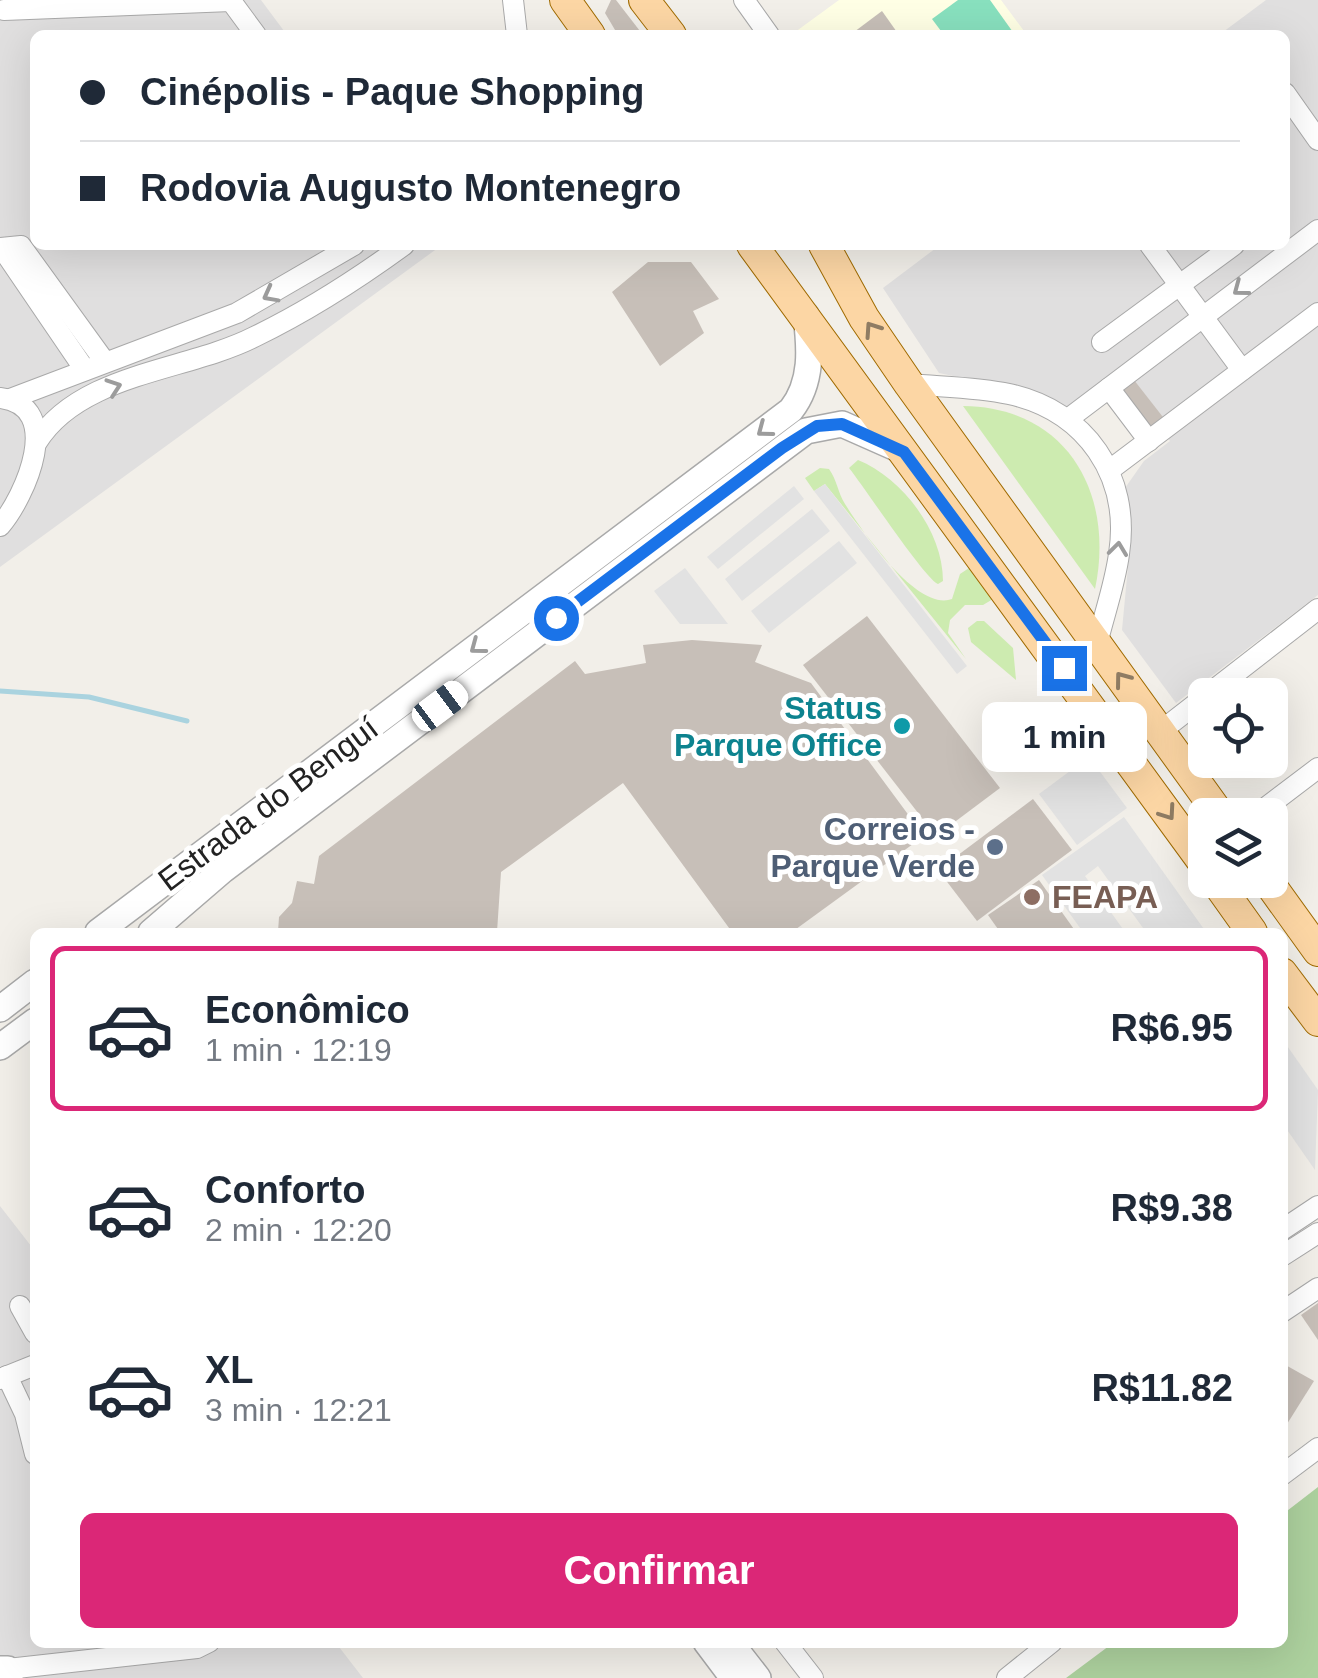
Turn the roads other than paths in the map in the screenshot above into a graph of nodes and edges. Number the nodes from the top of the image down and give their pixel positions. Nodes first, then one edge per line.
1 (513, 0) edge
2 (565, 0) edge
3 (644, 0) edge
4 (744, 0) edge
5 (230, 1) edge
6 (77, 3) edge
7 (6, 5) edge
8 (252, 30) edge
9 (516, 30) edge
10 (586, 30) edge
11 (667, 30) edge
12 (765, 30) edge
13 (1290, 100) edge
14 (1318, 140) edge
15 (1318, 230) edge
16 (3, 248) edge
17 (347, 250) edge
18 (397, 250) edge
19 (756, 250) edge
20 (827, 250) edge
21 (1154, 250) edge
22 (1227, 250) edge
23 (1180, 286) junction
24 (47, 298) junction
25 (237, 313) junction
26 (1318, 313) edge
27 (806, 315) junction
28 (1203, 317) junction
29 (196, 332) junction
30 (251, 339) junction
31 (1102, 342) dead end
32 (208, 354) junction
33 (105, 362) junction
34 (84, 370) junction
35 (1242, 370) junction
36 (909, 384) junction
37 (1108, 388) junction
38 (800, 395) junction
39 (5, 399) edge
40 (1068, 419) junction
41 (826, 424) junction
42 (1149, 441) junction
43 (37, 442) junction
44 (904, 452) junction
45 (1111, 468) junction
46 (0, 526) edge
47 (1318, 609) edge
48 (1097, 644) junction
49 (1161, 731) junction
50 (374, 740) junction
51 (1318, 768) edge
52 (1208, 798) edge
53 (1278, 798) edge
54 (214, 841) junction
55 (1188, 843) edge
56 (1228, 898) edge
57 (1280, 898) edge
58 (103, 928) edge
59 (160, 928) edge
60 (162, 928) edge
61 (1249, 928) edge
62 (1318, 951) edge
63 (1288, 981) edge
64 (30, 986) edge
65 (0, 1009) edge
66 (1318, 1021) edge
67 (30, 1025) edge
68 (0, 1047) edge
69 (1318, 1206) edge
70 (1288, 1226) edge
71 (1318, 1233) edge
72 (1288, 1252) edge
73 (1318, 1288) edge
74 (20, 1306) dead end
75 (1288, 1308) edge
76 (30, 1324) edge
77 (30, 1366) edge
78 (4, 1377) edge
79 (30, 1432) edge
80 (1318, 1448) edge
81 (1288, 1470) edge
82 (197, 1648) edge
83 (710, 1648) edge
84 (735, 1648) edge
85 (790, 1648) edge
86 (1044, 1648) edge
87 (60, 1652) edge
88 (6, 1672) edge
89 (733, 1678) edge
90 (758, 1678) edge
91 (812, 1678) edge
92 (1007, 1678) edge

1 - 9 street
2 - 10 main road
3 - 11 main road
4 - 12 street
5 - 6 street
5 - 8 street
6 - 7 street
13 - 14 street
15 -> 28 street
16 - 24 street
17 -> 25 street
18 - 30 street
19 - 27 main road
36 -> 20 main road
21 - 23 street
22 - 23 street
23 - 28 street
23 - 31 street
24 - 33 street
24 - 34 street
25 - 29 street
25 - 30 street
26 - 35 street
27 - 38 street
27 - 44 main road
28 - 35 street
28 - 37 street
29 - 32 street
29 - 33 street
30 - 32 street
43 -> 32 street
33 - 34 street
34 - 39 street
35 - 42 street
36 - 40 street
36 - 48 main road
37 - 40 street
37 - 42 street
38 - 41 street
38 -> 50 street, Estrada do Benguí
39 - 43 street
40 - 45 street
41 - 44 street
41 - 50 street, Estrada do Benguí
42 - 45 street
43 - 46 street
44 -> 55 main road
48 -> 45 street
47 - 49 street
49 -> 48 main road
49 - 52 main road
50 - 54 street, Estrada do Benguí
50 - 60 street, Estrada do Benguí
51 - 53 street
54 - 58 street, Estrada do Benguí
54 - 59 street
56 - 61 main road
57 - 62 main road
63 - 66 main road
64 - 65 street
67 - 68 street
69 - 70 street
71 - 72 street
73 - 75 street
74 - 76 street
77 - 78 street
78 - 79 street
80 - 81 street
82 - 87 street
83 - 89 street
84 - 90 street
85 - 91 street
86 - 92 street
87 - 88 street

